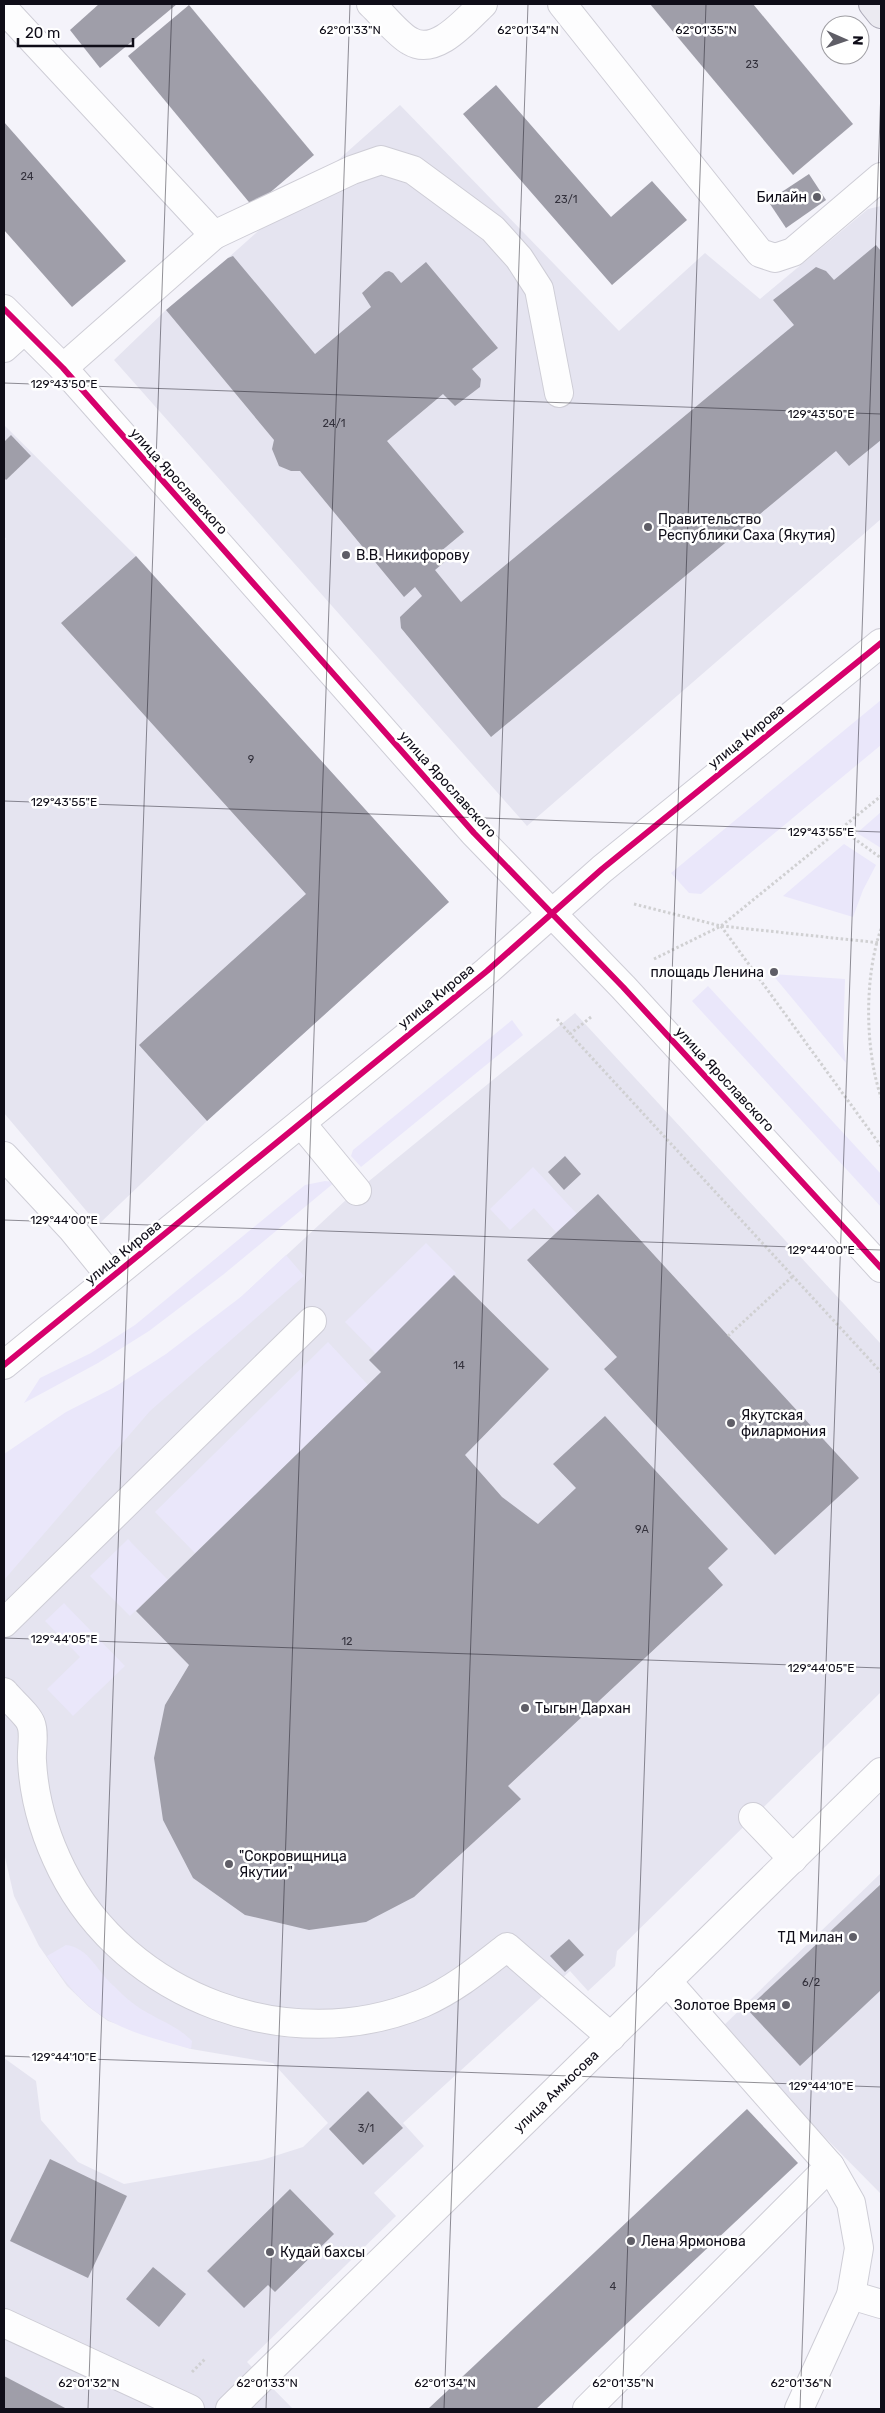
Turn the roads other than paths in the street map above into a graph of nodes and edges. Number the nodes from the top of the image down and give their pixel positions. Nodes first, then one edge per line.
1 (370, 4) edge
2 (483, 4) edge
3 (562, 4) edge
4 (873, 4) edge
5 (4, 9) edge
6 (881, 14) edge
7 (881, 178) edge
8 (214, 235) junction
9 (4, 309) edge
10 (24, 330) junction
11 (4, 348) edge
12 (63, 368) junction
13 (559, 394) dead end
14 (881, 643) edge
15 (551, 913) junction
16 (301, 1123) junction
17 (4, 1156) edge
18 (356, 1192) dead end
19 (881, 1268) edge
20 (111, 1277) junction
21 (312, 1321) dead end
22 (4, 1365) edge
23 (4, 1623) edge
24 (4, 1692) edge
25 (881, 1772) edge
26 (752, 1817) dead end
27 (793, 1858) junction
28 (667, 1981) junction
29 (611, 2037) junction
30 (830, 2166) junction
31 (851, 2295) junction
32 (881, 2304) edge
33 (4, 2323) edge
34 (614, 2398) edge
35 (190, 2409) edge
36 (230, 2409) edge
37 (587, 2409) edge
38 (799, 2409) edge

1 - 2 street
3 - 7 street
4 - 6 main road
5 - 8 street
8 - 12 street
8 - 13 street
9 - 10 street, улица Ярославского
10 - 11 street
10 - 12 street, улица Ярославского
12 - 15 street, улица Ярославского
14 - 15 street, улица Кирова
15 - 16 street, улица Кирова
15 - 19 street, улица Ярославского
16 - 18 street
16 - 20 street, улица Кирова
17 - 20 street
20 - 22 street, улица Кирова
21 - 23 street
24 - 29 street
25 - 27 street, улица Аммосова
26 - 27 street
27 - 28 street, улица Аммосова
28 - 29 street, улица Аммосова
28 - 30 street
29 - 36 street, улица Аммосова
30 - 31 street
30 - 34 street
31 - 32 street
31 - 38 street
33 - 35 street
34 - 37 street

